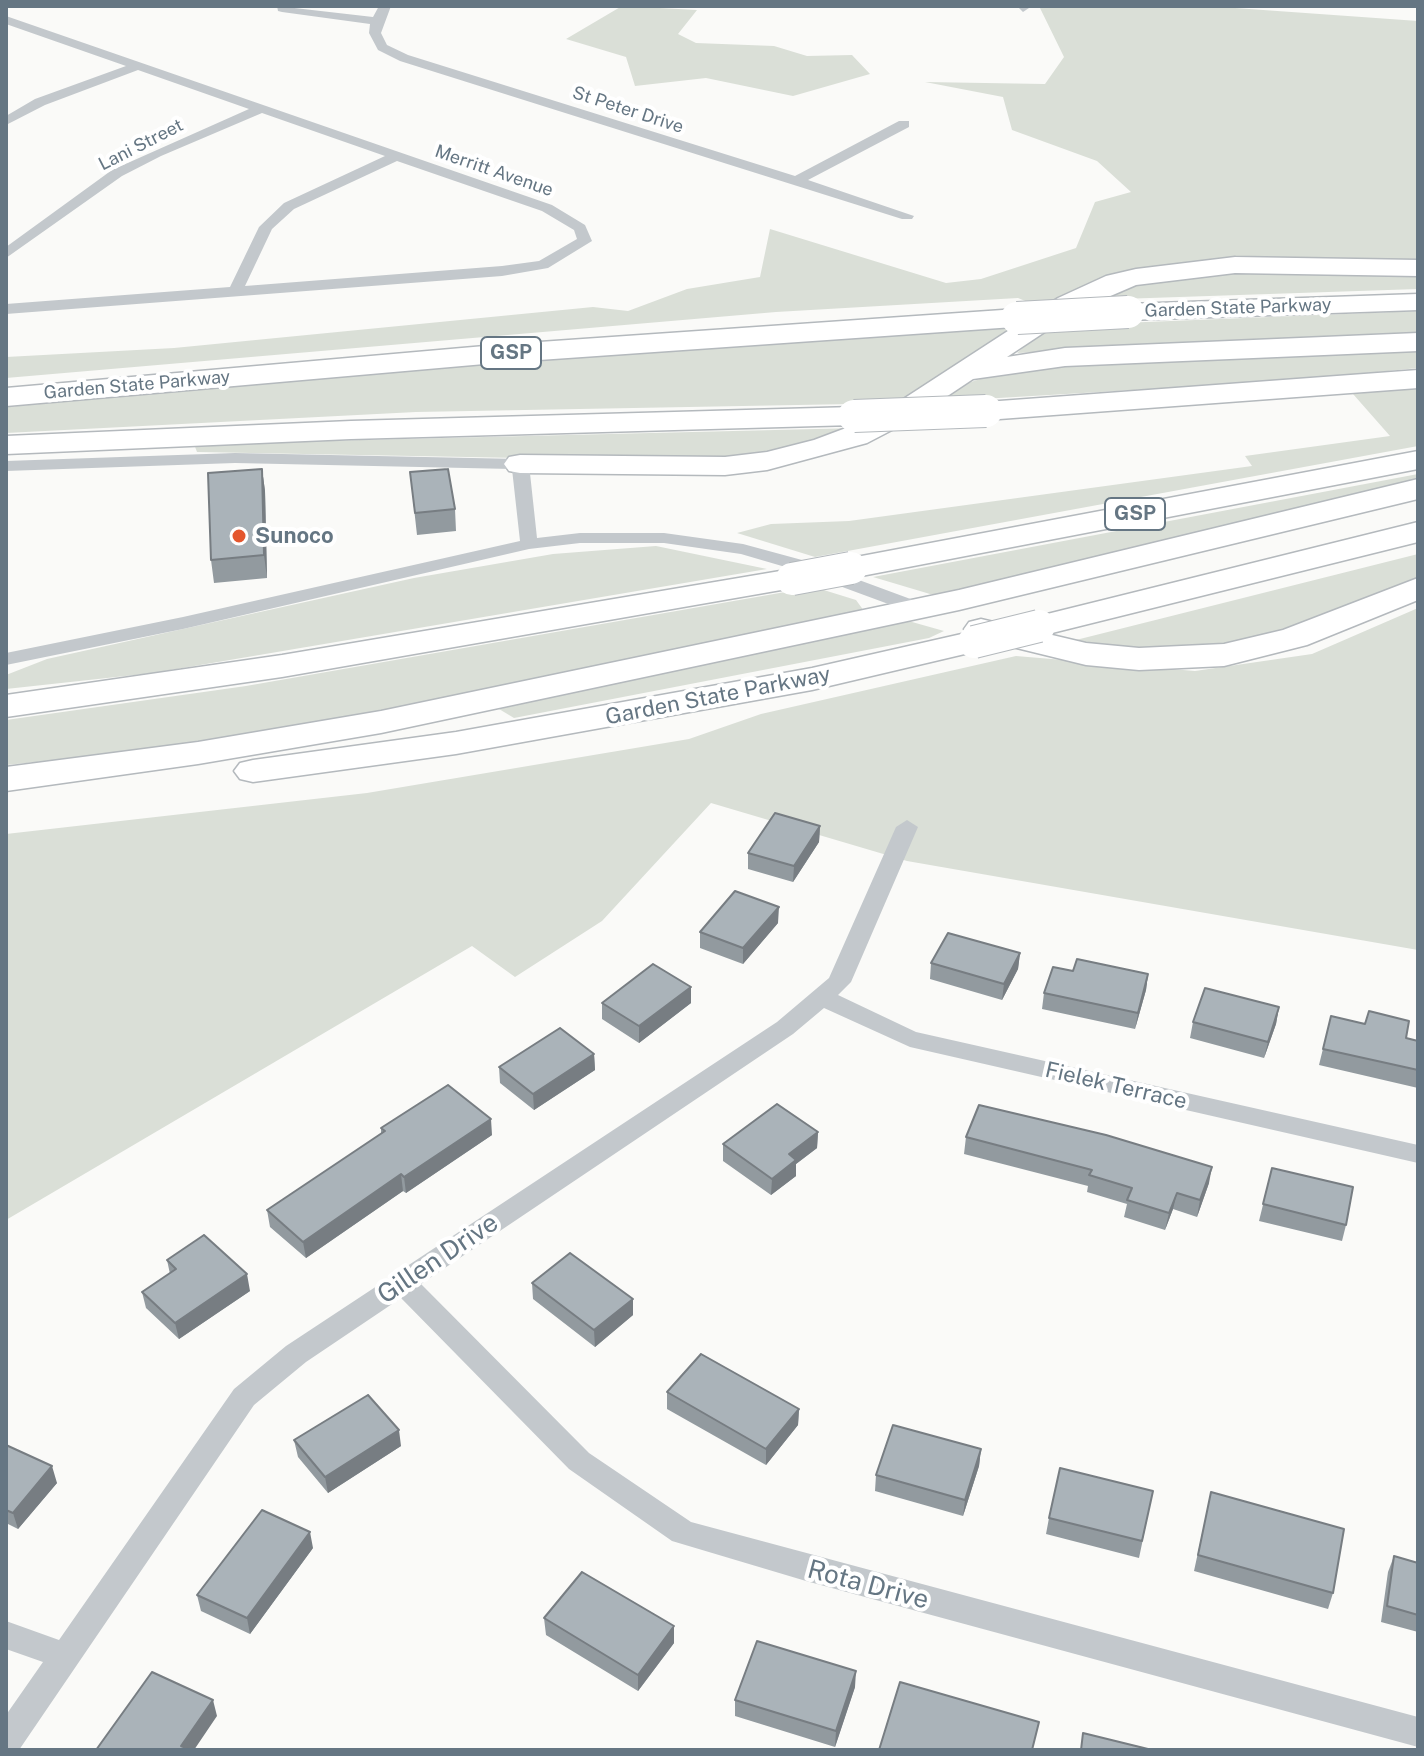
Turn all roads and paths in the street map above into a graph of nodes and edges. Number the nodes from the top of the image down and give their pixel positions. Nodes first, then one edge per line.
1 (385, 6) edge
2 (282, 8) edge
3 (377, 21) junction
4 (9, 23) edge
5 (138, 66) junction
6 (261, 109) junction
7 (6, 121) edge
8 (904, 124) dead end
9 (396, 156) junction
10 (795, 182) junction
11 (907, 216) dead end
12 (6, 254) edge
13 (1418, 268) edge
14 (235, 292) junction
15 (1418, 302) edge
16 (6, 309) edge
17 (1418, 342) edge
18 (1418, 379) edge
19 (948, 382) junction
20 (6, 397) edge
21 (6, 445) edge
22 (1418, 460) edge
23 (520, 464) junction
24 (6, 466) edge
25 (1418, 489) edge
26 (1418, 532) edge
27 (529, 544) junction
28 (1418, 588) edge
29 (917, 608) junction
30 (6, 659) edge
31 (6, 706) edge
32 (6, 779) edge
33 (6, 797) edge
34 (907, 827) dead end
35 (821, 997) junction
36 (1418, 1154) edge
37 (403, 1283) junction
38 (6, 1635) edge
39 (65, 1656) junction
40 (1418, 1732) edge
41 (6, 1742) edge

1 - 3 street
2 - 3 street
3 - 10 street, St Peter Drive
4 - 5 street, Merritt Avenue
5 - 6 street, Merritt Avenue
5 - 7 street
6 - 9 street, Merritt Avenue
6 - 12 street, Lani Street
8 - 10 street
9 - 14 street
9 - 14 street, Merritt Avenue
10 - 11 street, St Peter Drive
13 - 19 highway
14 - 16 street, Merritt Avenue
15 - 20 highway, Garden State Parkway / GSP, bridge
17 - 19 highway
18 - 21 highway, bridge
19 - 23 highway
22 - 31 highway, GSP, bridge
23 - 24 street
23 - 27 street
25 - 29 highway
26 - 33 highway, Garden State Parkway, bridge
27 - 29 street
27 - 30 street
28 - 29 highway
29 - 32 highway
34 - 35 street, Gillen Drive
35 - 36 street, Fielek Terrace
35 - 37 street, Gillen Drive
37 - 39 street, Gillen Drive
37 - 40 street, Rota Drive
38 - 39 street
39 - 41 street, Gillen Drive

